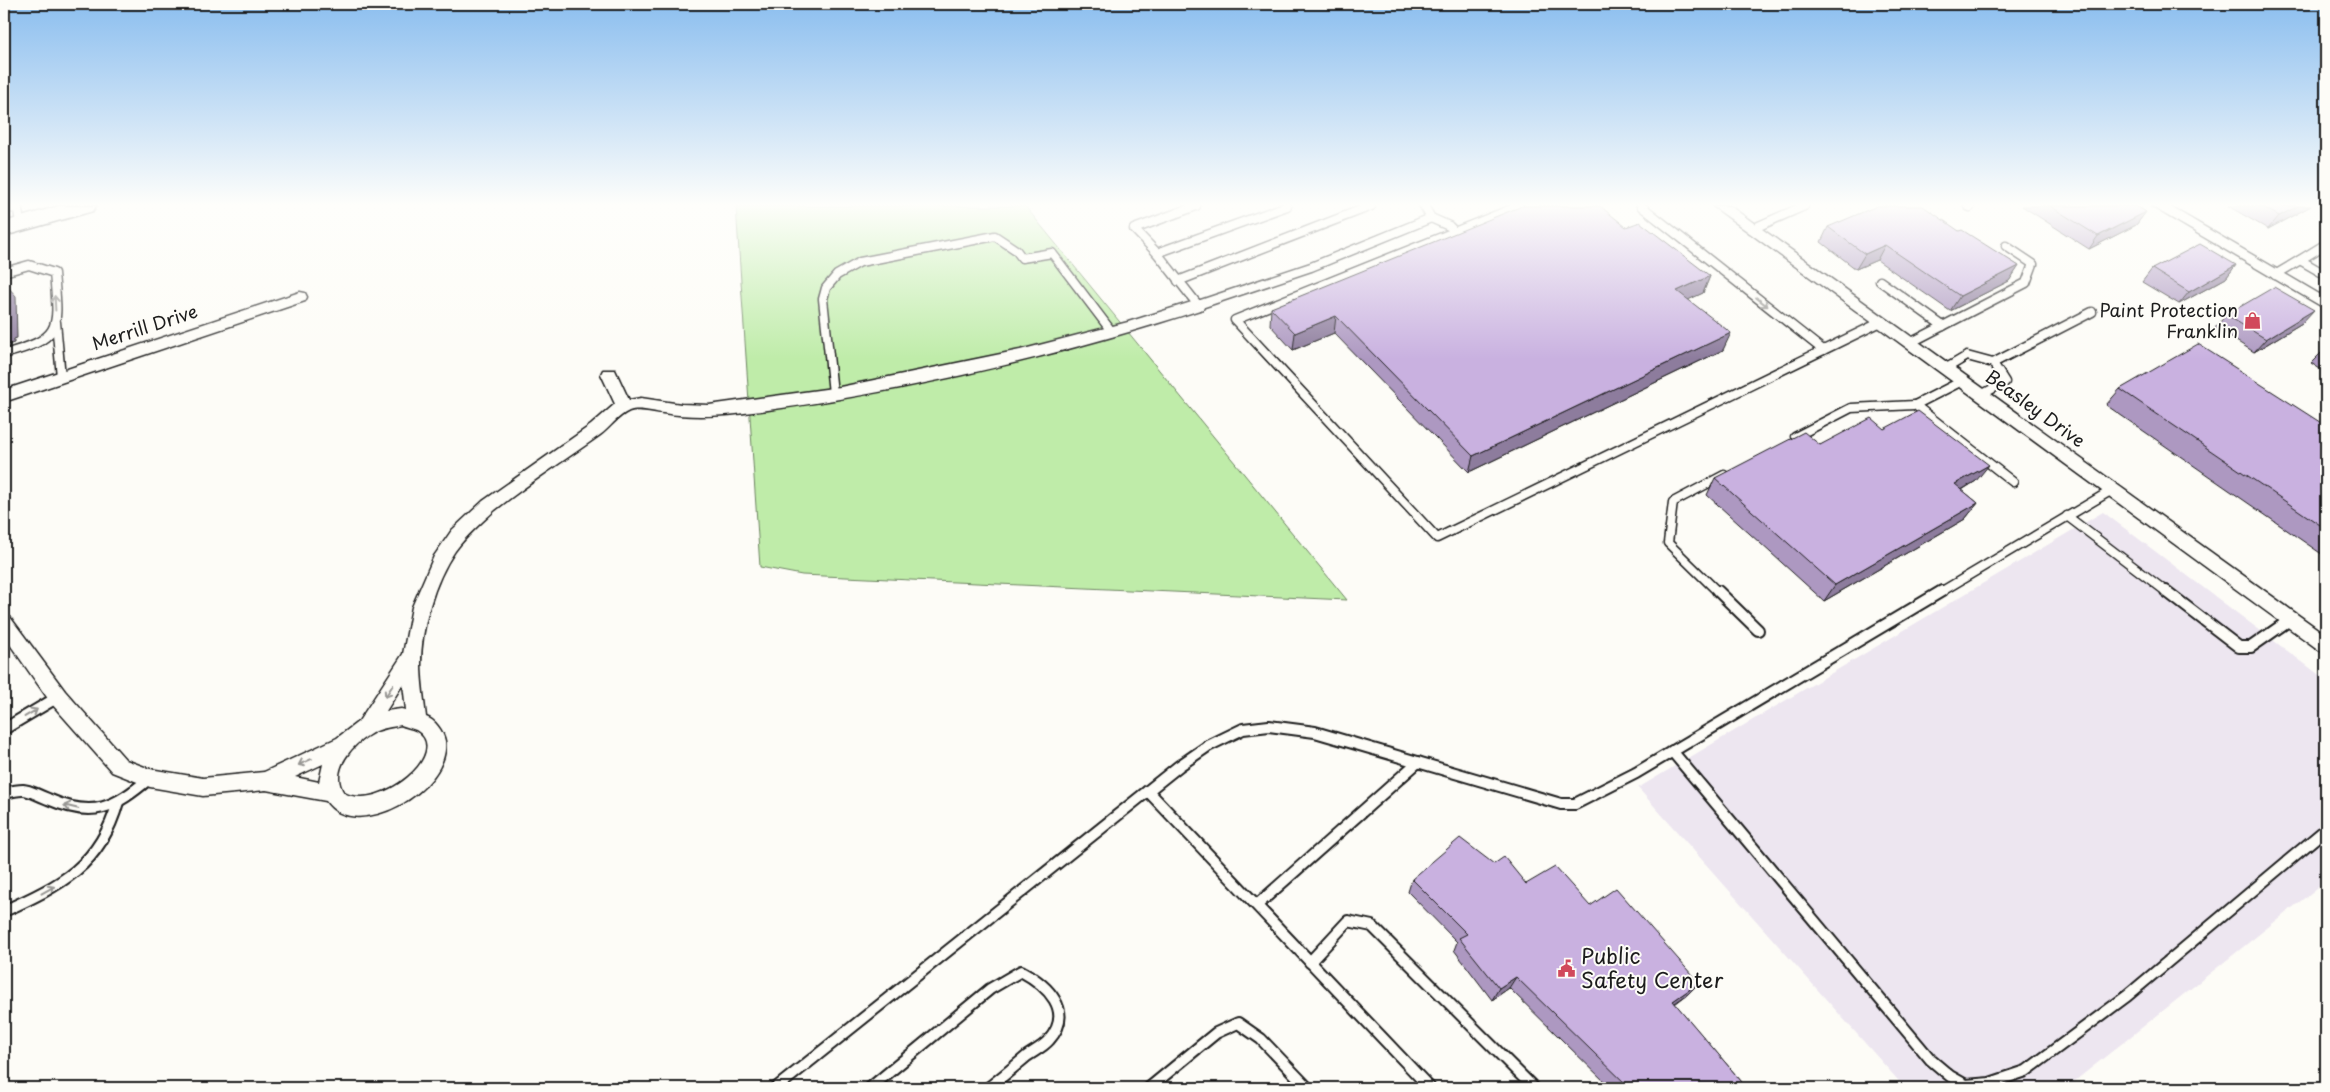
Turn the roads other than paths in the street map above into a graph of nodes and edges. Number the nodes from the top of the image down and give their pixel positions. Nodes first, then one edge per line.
1 (886, 257) edge
2 (1054, 257) edge
3 (1160, 257) edge
4 (1240, 257) edge
5 (1335, 257) edge
6 (1393, 257) edge
7 (1705, 257) edge
8 (1790, 257) edge
9 (2022, 257) edge
10 (2245, 257) edge
11 (2305, 257) edge
12 (2300, 260) junction
13 (4, 272) edge
14 (2275, 275) junction
15 (2326, 275) edge
16 (1178, 281) junction
17 (1880, 281) dead end
18 (300, 297) dead end
19 (2326, 304) edge
20 (1198, 305) junction
21 (2092, 312) dead end
22 (56, 322) junction
23 (1881, 322) junction
24 (1943, 326) junction
25 (1112, 332) junction
26 (1910, 343) junction
27 (1823, 350) junction
28 (4, 354) edge
29 (1993, 363) junction
30 (1945, 369) junction
31 (609, 374) dead end
32 (61, 377) junction
33 (1962, 381) junction
34 (833, 393) junction
35 (1981, 395) junction
36 (4, 396) edge
37 (1915, 405) junction
38 (624, 406) junction
39 (1783, 444) edge
40 (1732, 470) edge
41 (2013, 482) dead end
42 (2112, 490) junction
43 (2067, 516) junction
44 (2291, 619) junction
45 (4, 622) edge
46 (1758, 630) dead end
47 (2326, 644) edge
48 (412, 655) junction
49 (58, 696) junction
50 (416, 719) junction
51 (366, 726) junction
52 (4, 729) edge
53 (344, 744) junction
54 (1672, 751) junction
55 (1418, 762) junction
56 (150, 778) junction
57 (266, 780) junction
58 (1148, 791) junction
59 (4, 792) edge
60 (332, 793) junction
61 (118, 802) junction
62 (2326, 829) edge
63 (1257, 905) junction
64 (4, 911) edge
65 (1310, 962) junction
66 (1964, 1087) edge
67 (776, 1088) edge
68 (870, 1088) edge
69 (988, 1088) edge
70 (1149, 1088) edge
71 (1308, 1088) edge
72 (1430, 1088) edge
73 (1534, 1088) edge

1 - 34 lane
2 - 25 lane
3 - 16 lane
4 - 16 lane
5 - 20 lane
6 - 27 lane
7 -> 27 lane
8 - 23 street, Beasley Drive
9 - 24 lane
10 - 14 street
11 - 12 lane
12 - 14 lane
12 - 15 lane
22 -> 13 lane
14 - 19 street
16 - 20 lane
17 - 24 lane
18 - 32 street, Merrill Drive
20 - 25 street
21 - 29 lane
22 - 28 lane
22 - 32 lane
23 - 26 street, Beasley Drive
23 - 27 lane
24 - 26 lane
25 - 34 street
26 - 30 street, Beasley Drive
29 - 30 lane
29 - 35 lane
30 - 33 street, Beasley Drive
31 - 38 street
32 - 36 street, Merrill Drive
33 - 35 street, Beasley Drive
33 - 37 lane
34 - 38 street
35 - 42 street, Beasley Drive
37 - 39 lane
37 - 41 lane
38 - 48 street
40 - 46 lane
42 - 43 lane
42 - 44 street, Beasley Drive
43 - 44 lane
43 - 54 lane
44 - 47 street, Beasley Drive
45 - 49 street
48 - 50 street
48 -> 51 street
52 -> 49 lane
49 - 56 street
50 - 51 street
50 - 60 street
51 - 53 street
53 -> 57 street
53 - 60 street
54 - 55 lane
54 - 66 lane
55 - 58 lane
55 - 63 lane
56 - 57 street
56 - 61 lane
57 - 60 street
58 - 63 lane
58 - 67 lane
61 -> 59 lane
64 -> 61 lane
62 - 66 lane
63 - 65 lane
65 - 72 lane
65 - 73 lane
68 - 69 lane
70 - 71 lane

